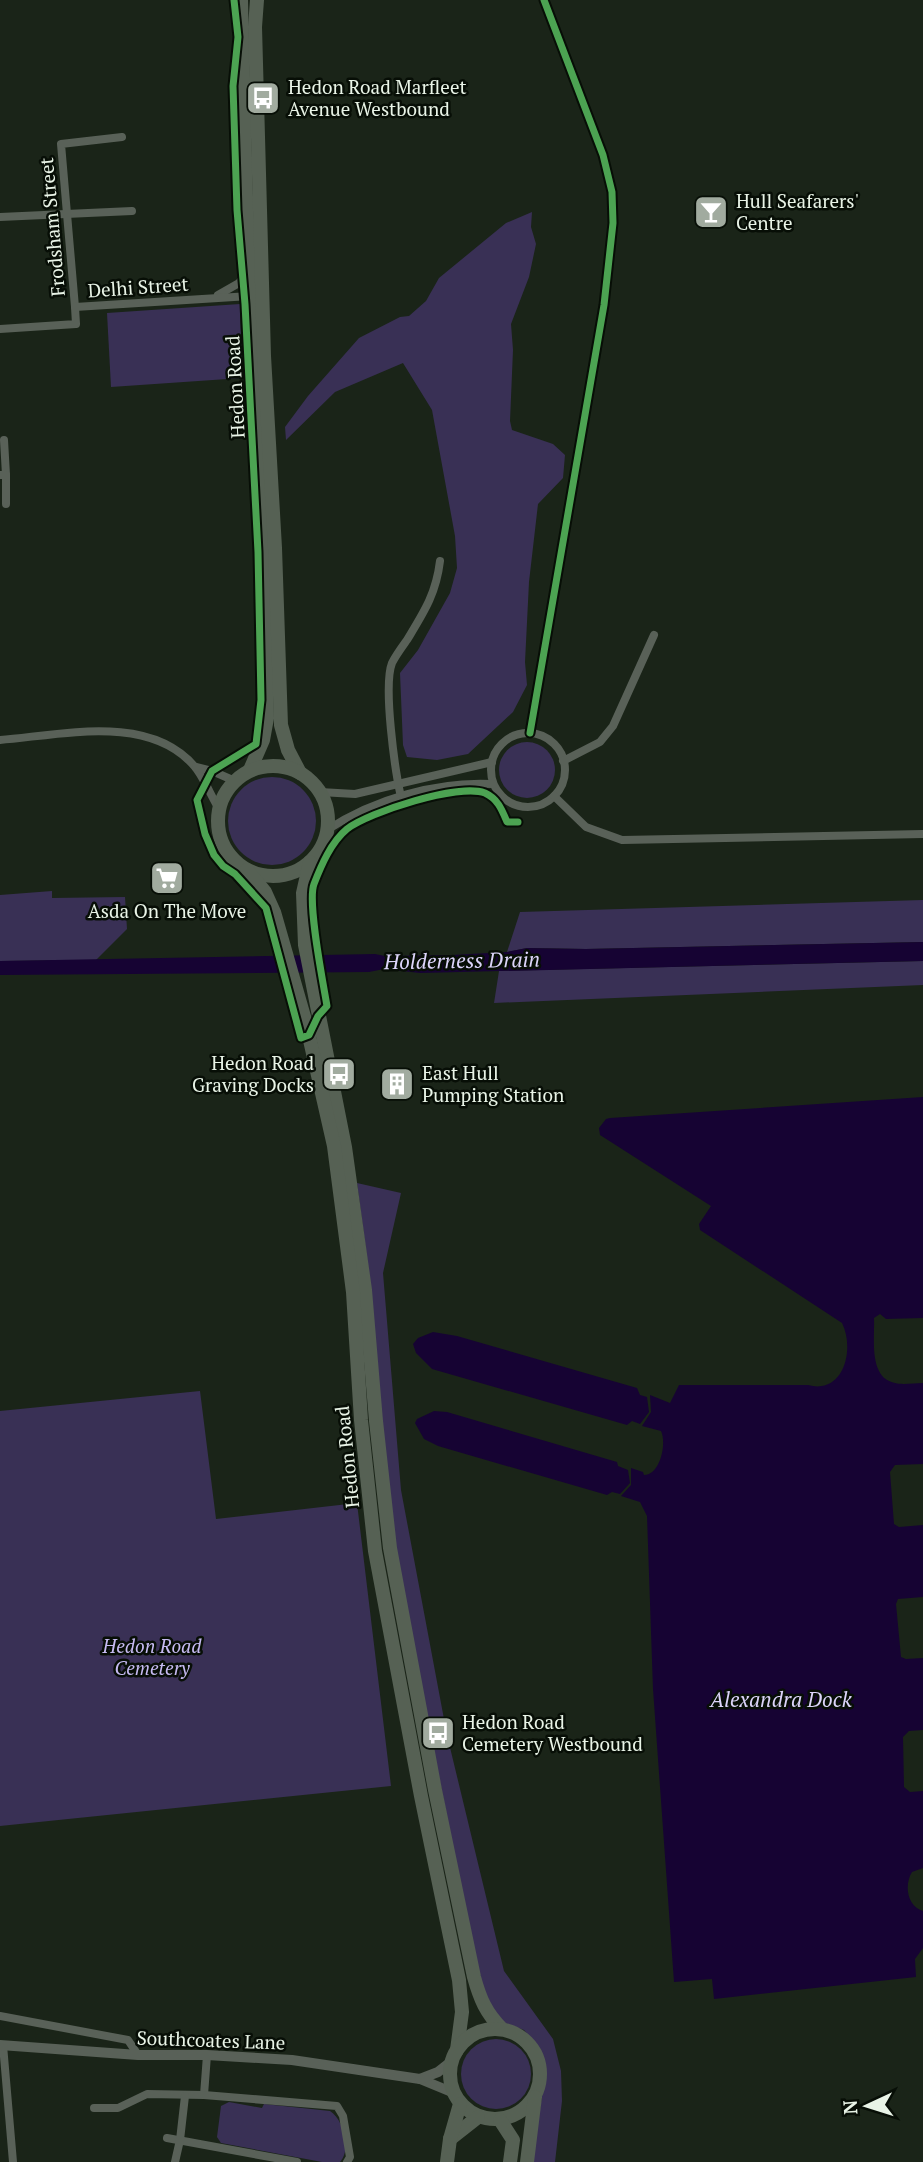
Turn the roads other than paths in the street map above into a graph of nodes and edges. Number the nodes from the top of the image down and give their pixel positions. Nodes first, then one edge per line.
1 (242, 0) edge
2 (257, 0) edge
3 (544, 0) edge
4 (122, 137) dead end
5 (132, 211) dead end
6 (66, 214) junction
7 (0, 217) edge
8 (249, 270) junction
9 (250, 296) junction
10 (212, 298) junction
11 (75, 307) junction
12 (0, 329) edge
13 (4, 440) dead end
14 (3, 475) edge
15 (6, 504) dead end
16 (440, 561) dead end
17 (654, 635) dead end
18 (530, 733) junction
19 (0, 740) edge
20 (563, 761) junction
21 (492, 762) junction
22 (196, 768) junction
23 (250, 770) junction
24 (300, 773) junction
25 (235, 781) junction
26 (493, 784) junction
27 (398, 785) junction
28 (320, 792) junction
29 (554, 796) junction
30 (401, 797) junction
31 (219, 809) junction
32 (327, 830) junction
33 (923, 834) edge
34 (310, 862) junction
35 (247, 870) junction
36 (0, 2016) edge
37 (502, 2029) junction
38 (1, 2045) edge
39 (138, 2055) junction
40 (207, 2055) junction
41 (454, 2055) junction
42 (420, 2079) junction
43 (204, 2095) junction
44 (185, 2096) junction
45 (536, 2096) junction
46 (457, 2099) junction
47 (94, 2108) dead end
48 (478, 2117) junction
49 (500, 2120) junction
50 (167, 2138) dead end
51 (450, 2139) junction
52 (180, 2140) junction
53 (13, 2162) edge
54 (175, 2162) edge
55 (297, 2162) edge
56 (347, 2162) edge
57 (447, 2162) edge
58 (510, 2162) edge
59 (527, 2162) edge

1 - 8 highway, Hedon Road
2 - 24 highway, Hedon Road
3 - 18 street
4 - 6 street, Frodsham Street
5 - 6 street
6 - 7 street
6 - 11 street, Frodsham Street
8 - 9 highway, Hedon Road
8 - 10 street, Delhi Street
9 - 10 street, Delhi Street
9 - 23 highway, Hedon Road
10 - 11 street, Delhi Street
11 - 12 street, Delhi Street
13 - 14 street
14 - 15 street
16 - 27 street
17 - 20 street
18 - 20 street
18 - 21 street
19 - 22 street
20 - 29 street
21 - 26 street
21 - 27 street
22 - 25 street
22 - 31 street
23 - 24 highway
23 - 25 highway
24 - 28 highway
25 - 31 highway
26 - 29 street
26 - 30 street
27 - 28 street
27 - 30 street
28 - 32 highway
29 - 33 street
30 - 32 street
31 - 35 highway
32 - 34 highway
34 - 35 highway
34 - 37 highway, Hedon Road
35 - 41 highway, Hedon Road
36 - 39 street
37 - 41 highway
37 - 45 highway
38 - 39 street, Southcoates Lane
38 - 53 street
39 - 40 street, Southcoates Lane
40 - 42 street, Southcoates Lane
40 - 43 street
41 - 42 street
41 - 46 highway
42 - 46 street, Southcoates Lane
43 - 44 street
43 - 56 street
44 - 47 street
44 - 52 street
45 - 49 highway
45 - 59 highway
46 - 48 highway
46 - 51 highway
48 - 49 highway
48 - 51 highway
49 - 58 highway
50 - 52 street
51 - 57 highway
52 - 54 street
52 - 55 street

